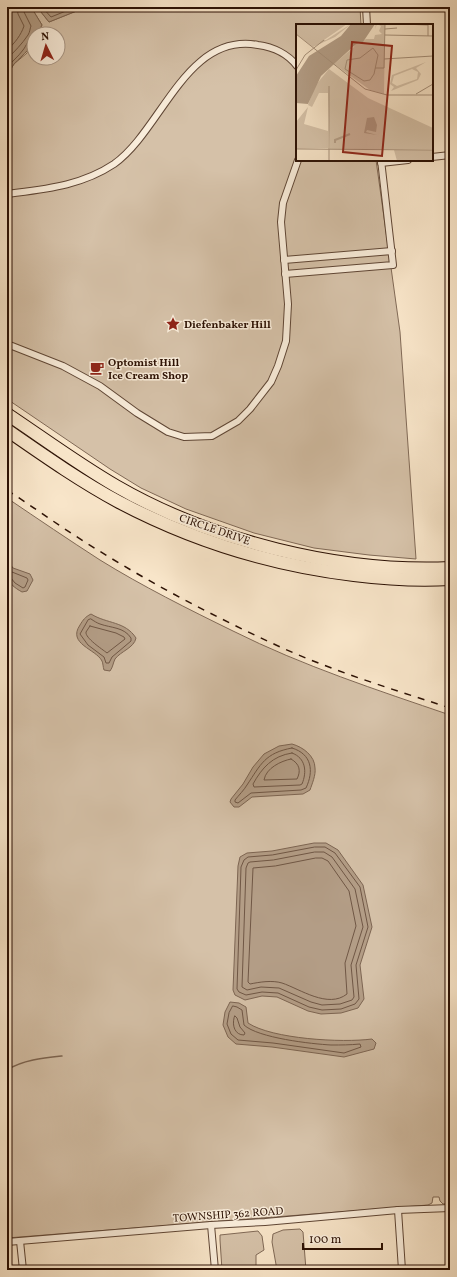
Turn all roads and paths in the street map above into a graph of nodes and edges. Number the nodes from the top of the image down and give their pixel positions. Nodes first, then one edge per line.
1 (366, 7) edge
2 (368, 24) edge
3 (296, 65) edge
4 (450, 156) edge
5 (433, 157) edge
6 (298, 161) edge
7 (381, 161) edge
8 (7, 194) edge
9 (392, 251) junction
10 (284, 260) junction
11 (285, 274) junction
12 (7, 344) edge
13 (7, 414) edge
14 (7, 430) edge
15 (450, 562) edge
16 (354, 563) junction
17 (450, 568) edge
18 (450, 579) edge
19 (450, 1208) edge
20 (398, 1210) junction
21 (211, 1225) junction
22 (20, 1241) junction
23 (7, 1242) edge
24 (23, 1270) edge
25 (214, 1270) edge
26 (402, 1270) edge

1 - 2 street
3 - 8 street
4 - 5 street
6 - 10 street
7 - 9 street
9 - 10 street
9 - 11 street
10 - 11 street
11 - 12 street
13 - 16 highway, CIRCLE DRIVE
14 - 18 highway, CIRCLE DRIVE
15 - 16 highway
16 - 17 highway, CIRCLE DRIVE
19 - 20 street, TOWNSHIP 362 ROAD
20 - 21 street, TOWNSHIP 362 ROAD
20 - 26 street
21 - 22 street, TOWNSHIP 362 ROAD
21 - 25 street
22 - 23 street, TOWNSHIP 362 ROAD
22 - 24 street

